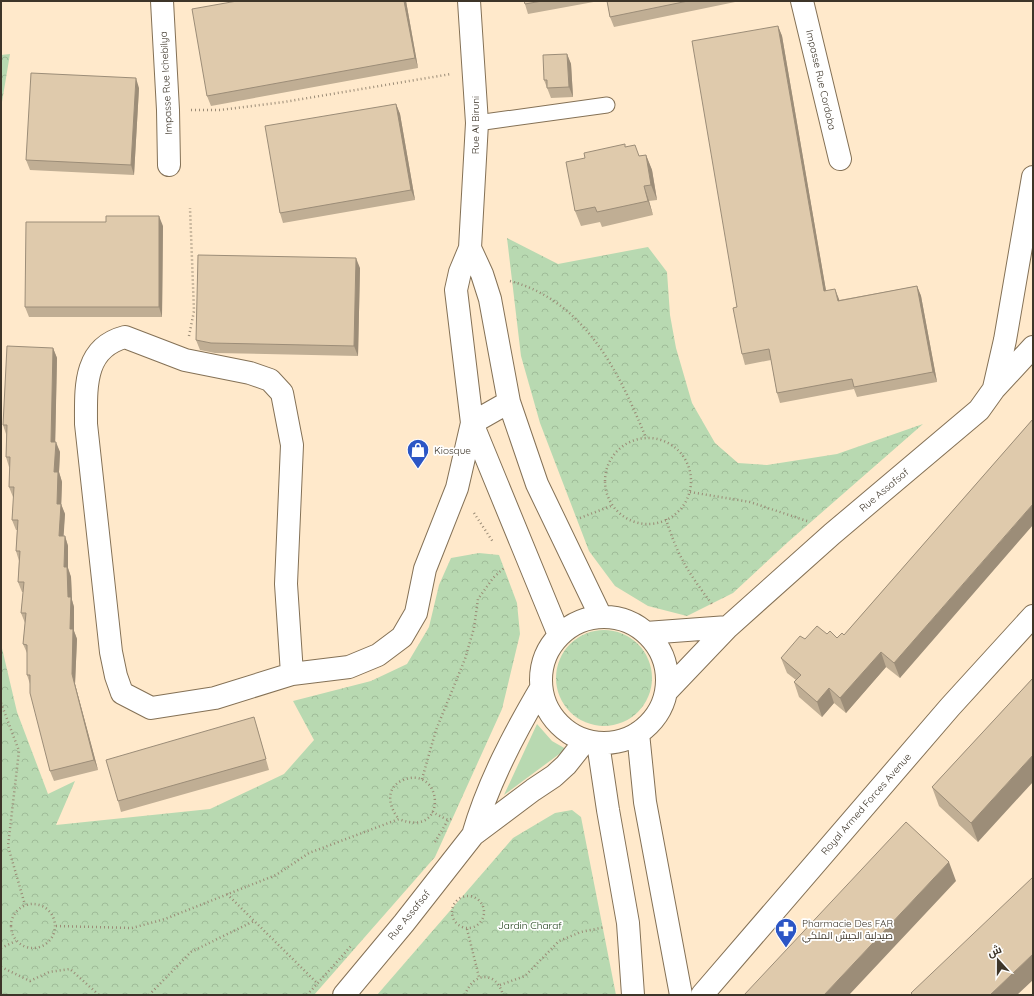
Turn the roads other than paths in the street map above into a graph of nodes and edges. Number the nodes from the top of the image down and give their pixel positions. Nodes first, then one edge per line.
1 (162, 1) edge
2 (469, 1) edge
3 (802, 1) edge
4 (607, 105) dead end
5 (477, 123) junction
6 (840, 159) dead end
7 (169, 165) dead end
8 (1033, 176) edge
9 (470, 248) junction
10 (1033, 347) edge
11 (994, 389) junction
12 (509, 402) junction
13 (472, 423) junction
14 (1033, 616) edge
15 (601, 617) junction
16 (728, 627) junction
17 (646, 633) junction
18 (559, 635) junction
19 (292, 674) junction
20 (541, 688) junction
21 (666, 692) junction
22 (638, 733) junction
23 (591, 742) junction
24 (473, 835) junction
25 (344, 995) edge
26 (632, 995) edge
27 (681, 995) edge
28 (702, 995) edge

1 - 7 street, Impasse Rue Ichebilya
2 - 5 street, Rue Al Biruni
3 - 6 street, Impasse Rue Cordoba
4 - 5 lane
5 - 9 street, Rue Al Biruni
8 - 11 street
9 - 12 street
9 - 13 street
10 - 11 street, Rue Assafsaf
11 - 16 street, Rue Assafsaf
12 - 13 street
12 - 15 street
13 - 18 street
13 - 19 street
14 - 28 street, Royal Armed Forces Avenue
15 - 17 street
15 - 18 street
16 - 17 street
16 - 21 street, Rue Assafsaf
17 - 21 street
18 - 20 street
19 - 19 street
20 - 23 street
20 - 24 street, Rue Assafsaf
21 - 22 street
22 - 23 street
22 - 27 street
23 - 24 street, Rue Assafsaf
23 - 26 street
24 - 25 street, Rue Assafsaf

